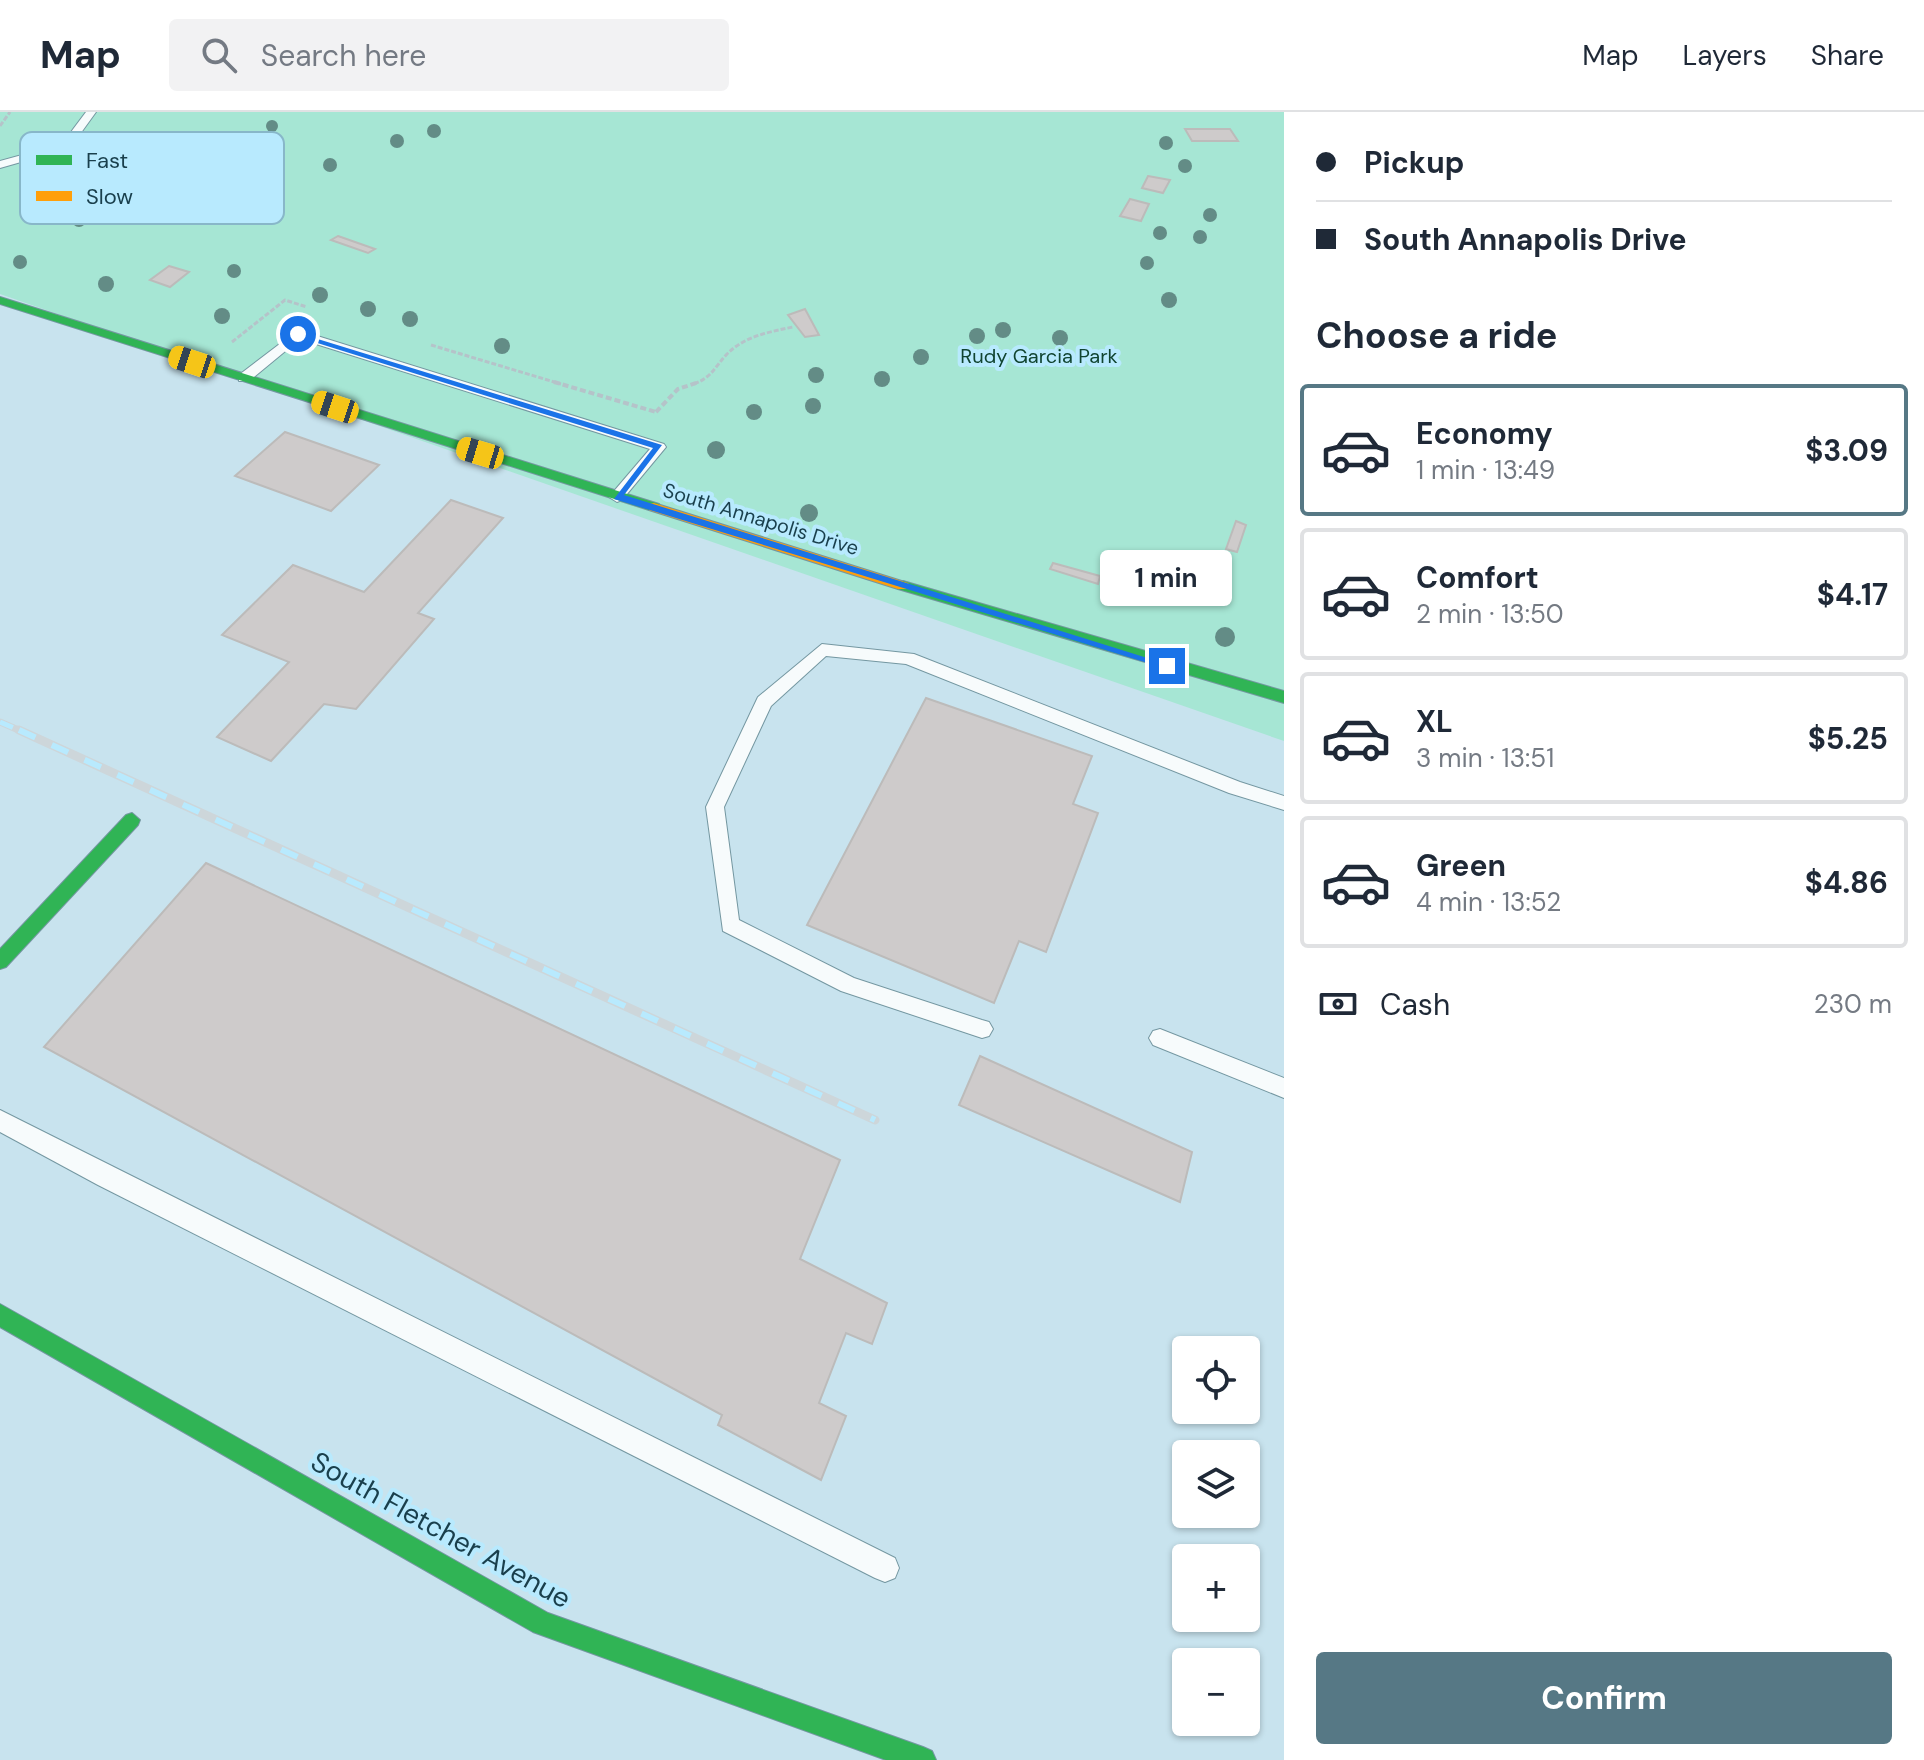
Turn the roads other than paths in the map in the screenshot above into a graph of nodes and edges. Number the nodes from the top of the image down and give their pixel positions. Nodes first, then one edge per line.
1 (91, 112) edge
2 (76, 132) edge
3 (20, 159) edge
4 (0, 165) edge
5 (0, 300) edge
6 (244, 378) junction
7 (617, 497) junction
8 (1284, 697) edge
9 (1284, 803) edge
10 (132, 820) dead end
11 (0, 961) edge
12 (982, 1029) dead end
13 (1160, 1038) dead end
14 (1284, 1088) edge
15 (0, 1120) edge
16 (0, 1315) edge
17 (885, 1568) dead end
18 (923, 1760) edge

1 - 2 lane
3 - 4 lane
5 - 6 street, South Annapolis Drive
6 - 7 street, South Annapolis Drive
6 - 7 lane
7 - 8 street, South Annapolis Drive
9 - 12 lane
10 - 11 street
13 - 14 lane
15 - 17 lane
16 - 18 street, South Fletcher Avenue

